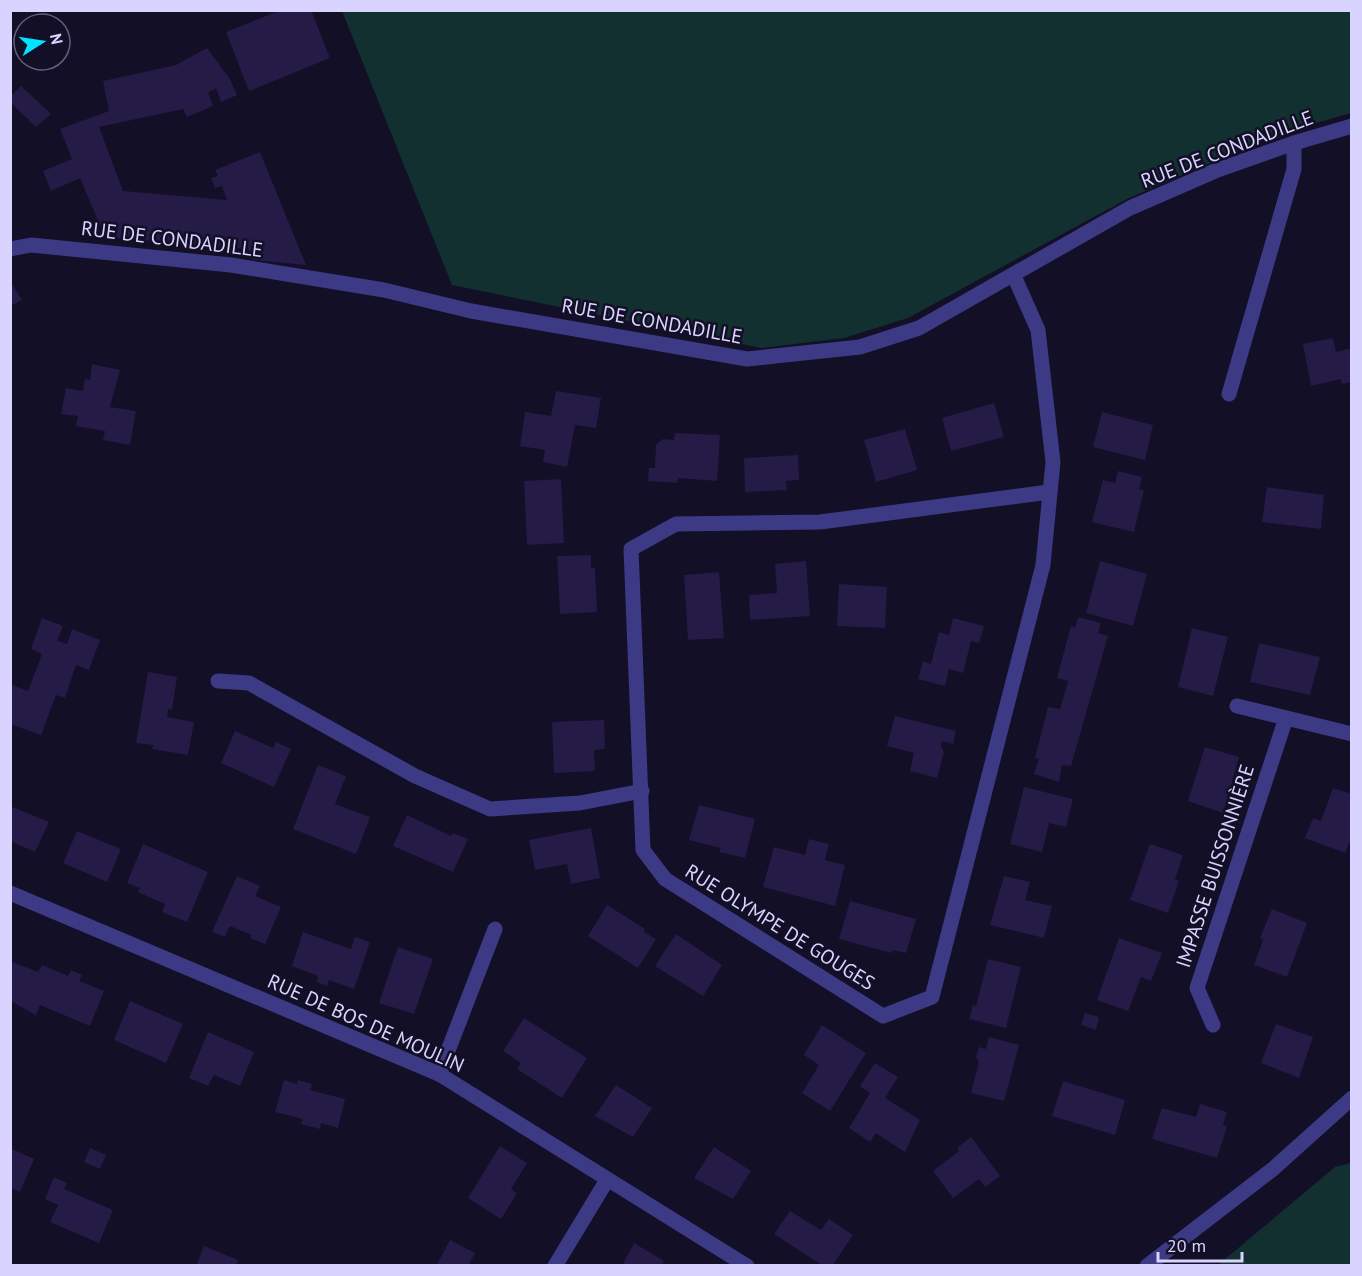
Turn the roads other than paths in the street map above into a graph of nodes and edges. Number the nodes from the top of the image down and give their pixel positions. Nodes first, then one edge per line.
1 (1352, 126) edge
2 (1294, 142) junction
3 (10, 249) edge
4 (1014, 276) junction
5 (1229, 394) dead end
6 (1049, 492) junction
7 (218, 681) dead end
8 (1237, 706) dead end
9 (1286, 718) junction
10 (1352, 734) edge
11 (642, 791) junction
12 (10, 893) edge
13 (495, 929) dead end
14 (1214, 1025) dead end
15 (439, 1074) junction
16 (1352, 1098) edge
17 (607, 1179) junction
18 (555, 1266) edge
19 (747, 1266) edge
20 (1147, 1266) edge

1 - 2 street, RUE DE CONDADILLE
2 - 4 street, RUE DE CONDADILLE
2 - 5 street
3 - 4 street, RUE DE CONDADILLE
4 - 6 street, RUE OLYMPE DE GOUGES
6 - 11 street, RUE OLYMPE DE GOUGES
6 - 11 street, RUE OLYMPE DE GOUGES
7 - 11 street
8 - 9 street
9 - 10 street
9 - 14 street, IMPASSE BUISSONNIÈRE
12 - 15 street, RUE DE BOS DE MOULIN
13 - 15 street
15 - 17 street, RUE DE BOS DE MOULIN
16 - 20 street
17 - 18 street
17 - 19 street, RUE DE BOS DE MOULIN

